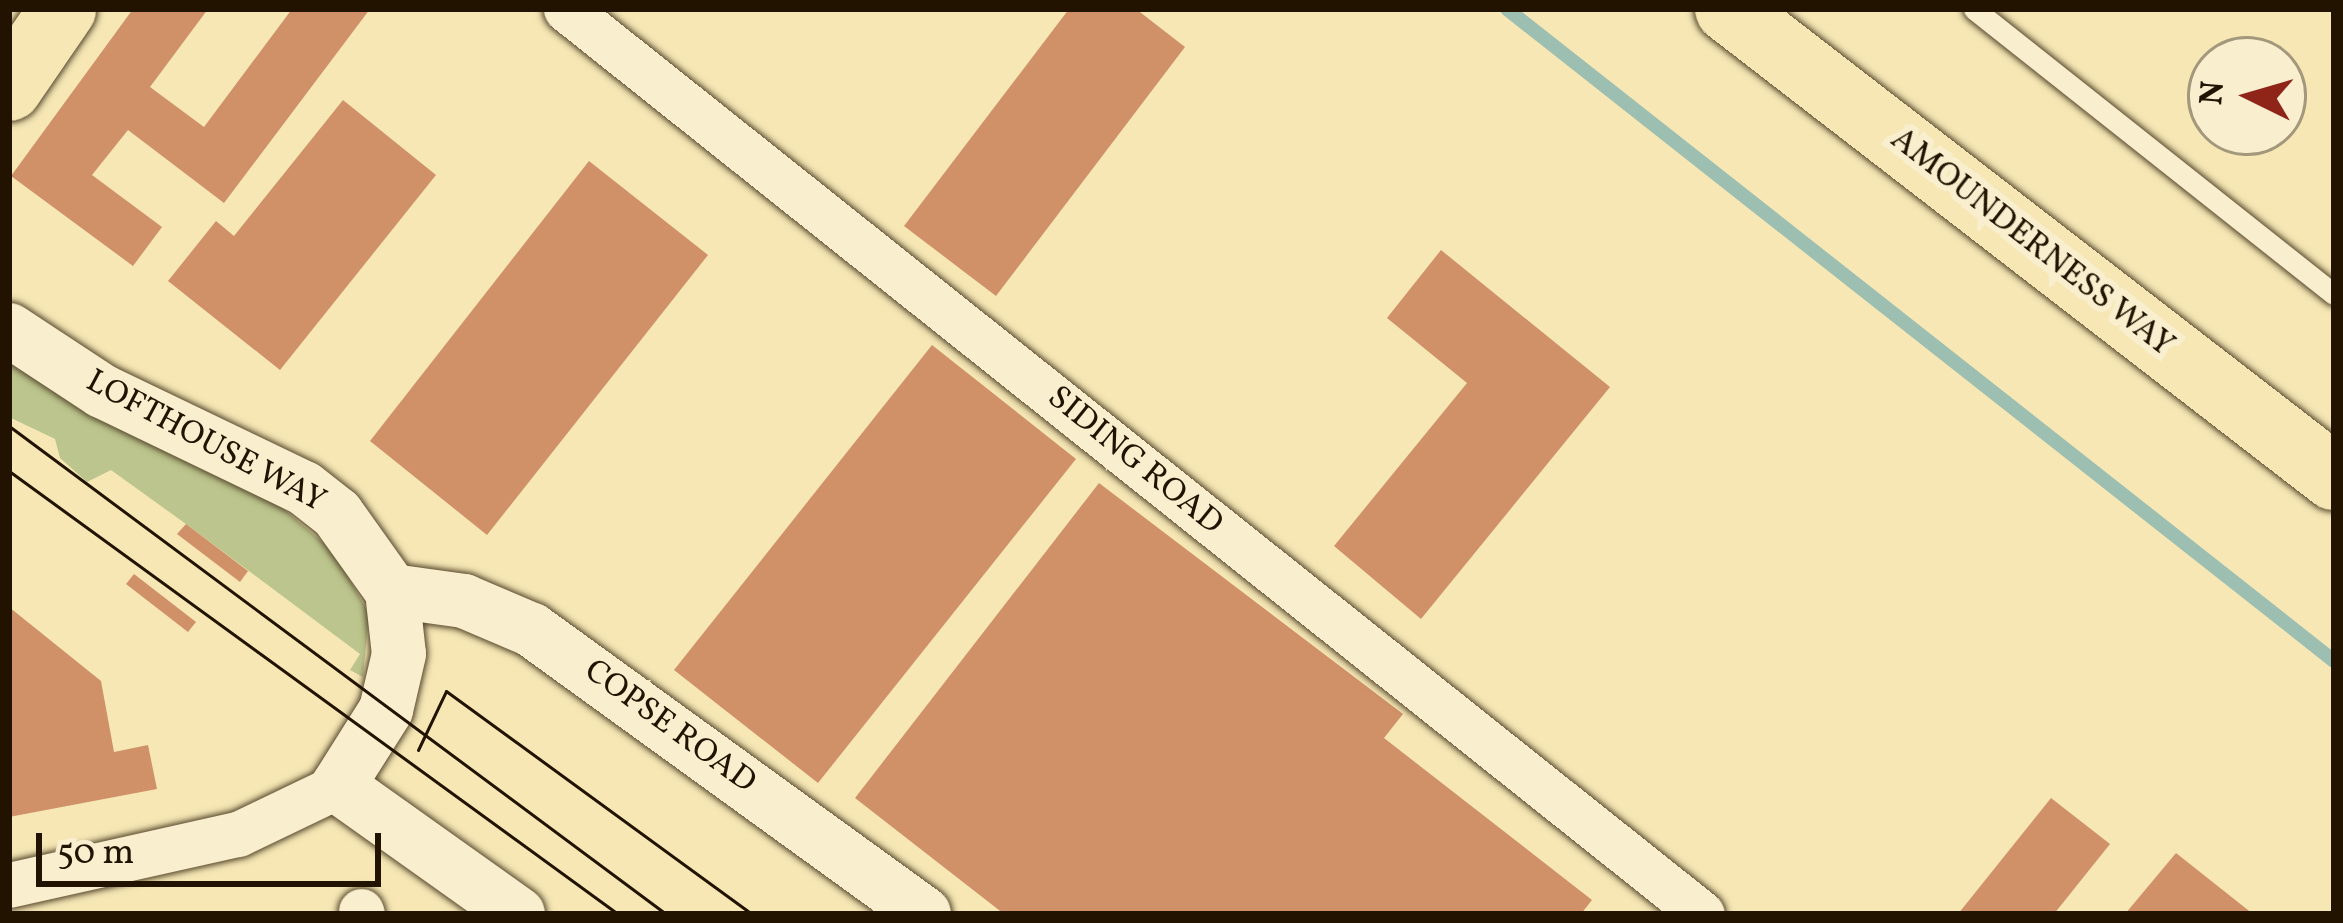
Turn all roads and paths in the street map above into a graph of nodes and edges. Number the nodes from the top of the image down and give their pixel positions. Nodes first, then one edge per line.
1 (63, 9) edge
2 (566, 9) edge
3 (1728, 9) edge
4 (1974, 9) edge
5 (9, 88) edge
6 (2334, 294) edge
7 (9, 330) edge
8 (2334, 477) edge
9 (392, 591) junction
10 (338, 786) junction
11 (9, 885) edge
12 (518, 914) edge
13 (924, 914) edge
14 (1702, 914) edge

1 - 5 main road
2 - 14 street, SIDING ROAD
3 - 8 main road, AMOUNDERNESS WAY
4 - 6 lane
7 - 9 street, LOFTHOUSE WAY
9 - 10 street
9 - 13 street, COPSE ROAD
10 - 11 street
10 - 12 street

